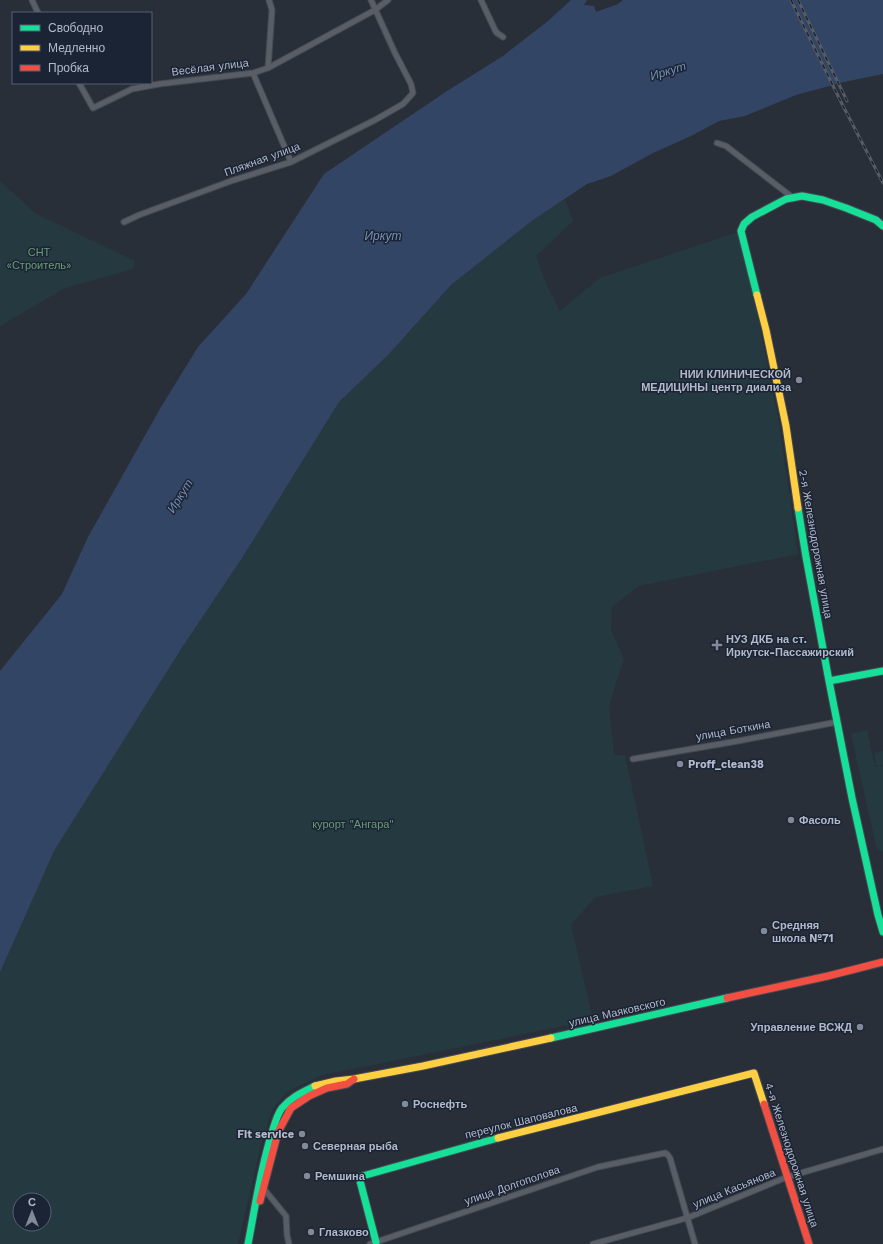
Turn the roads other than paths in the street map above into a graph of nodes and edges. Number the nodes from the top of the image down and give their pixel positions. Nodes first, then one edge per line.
1 (32, 0) edge
2 (269, 0) edge
3 (371, 0) edge
4 (388, 0) edge
5 (482, 0) edge
6 (375, 10) junction
7 (38, 12) edge
8 (503, 37) dead end
9 (268, 68) junction
10 (253, 73) junction
11 (80, 84) edge
12 (717, 144) dead end
13 (291, 162) junction
14 (792, 197) junction
15 (124, 222) dead end
16 (883, 226) edge
17 (883, 671) edge
18 (829, 681) junction
19 (837, 722) junction
20 (633, 759) dead end
21 (883, 932) edge
22 (883, 962) edge
23 (754, 1073) joint
24 (354, 1079) junction
25 (883, 1150) edge
26 (787, 1177) junction
27 (264, 1189) junction
28 (254, 1218) junction
29 (687, 1218) junction
30 (373, 1243) edge
31 (248, 1244) edge
32 (289, 1244) edge
33 (593, 1244) edge
34 (695, 1244) edge
35 (809, 1244) edge

1 - 7 street
2 - 9 street
3 - 6 street
4 - 6 street, Весёлая улица
5 - 8 street
6 - 9 street, Весёлая улица
6 - 13 street, Пляжная улица
9 - 10 street, Весёлая улица
10 - 11 street, Весёлая улица
10 - 13 street
12 - 14 street
13 - 15 street, Пляжная улица
14 - 16 street
14 - 18 street, 2-я Железнодорожная улица
17 - 18 street
18 - 19 street, 2-я Железнодорожная улица
19 - 20 street, улица Боткина
19 - 21 street, 2-я Железнодорожная улица
22 - 24 street, улица Маяковского
23 - 26 street, 4-я Железнодорожная улица
23 - 30 street, переулок Шаповалова
24 - 27 street, улица Маяковского
24 - 28 street, улица Маяковского
25 - 26 street, улица Касьянова
26 - 29 street, улица Касьянова
26 - 35 street, 4-я Железнодорожная улица
27 - 28 street, улица Маяковского
27 - 32 street
28 - 31 street, улица Маяковского
29 - 30 street, улица Долгополова
29 - 33 street, улица Касьянова
29 - 34 street

